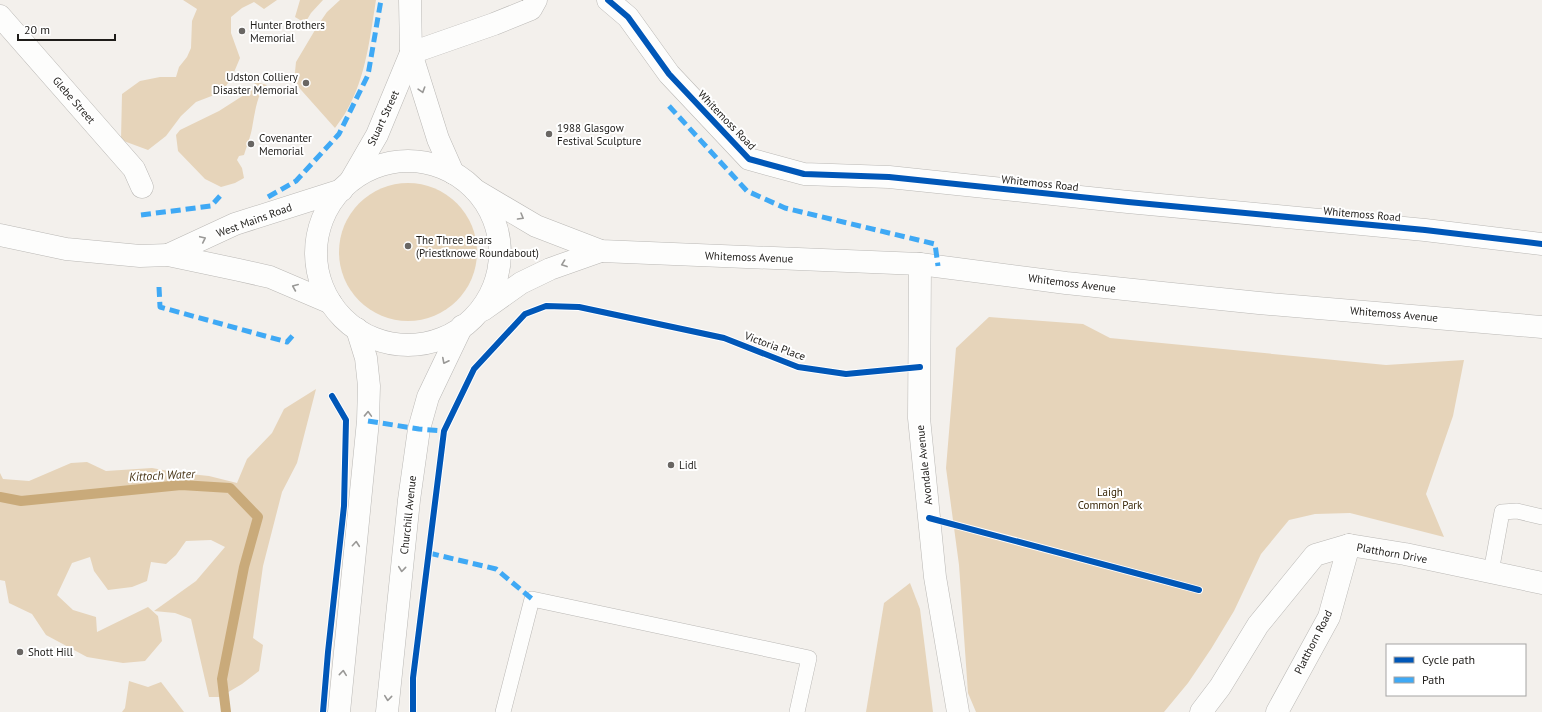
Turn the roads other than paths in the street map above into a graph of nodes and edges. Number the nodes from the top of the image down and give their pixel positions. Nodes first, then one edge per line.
1 (410, 0) edge
2 (536, 0) edge
3 (608, 0) edge
4 (0, 16) edge
5 (411, 53) junction
6 (453, 173) junction
7 (346, 185) junction
8 (142, 187) dead end
9 (475, 190) junction
10 (0, 235) edge
11 (1542, 244) edge
12 (601, 251) junction
13 (168, 255) junction
14 (920, 264) junction
15 (331, 302) junction
16 (470, 320) junction
17 (1542, 327) edge
18 (357, 329) junction
19 (1542, 517) edge
20 (1349, 545) junction
21 (1491, 572) junction
22 (1542, 583) edge
23 (339, 712) edge
24 (387, 712) edge
25 (503, 712) edge
26 (797, 712) edge
27 (958, 712) edge
28 (1201, 712) edge
29 (1277, 712) edge

1 - 5 street, Stuart Street
2 - 5 street
3 - 11 street, Whitemoss Road
4 - 8 street, Glebe Street
5 -> 6 street, Stuart Street
5 - 7 street, Stuart Street
6 - 7 street
6 - 9 street
13 -> 7 street, West Mains Road
7 - 15 street, Whitemoss Avenue
9 -> 12 street, Whitemoss Avenue
9 - 16 street, Churchill Avenue
10 - 13 street, West Mains Road
12 - 14 street, Whitemoss Avenue
12 -> 16 street, Whitemoss Avenue
15 -> 13 street, West Mains Road
14 - 17 street, Whitemoss Avenue
14 - 27 street, Avondale Avenue
15 - 18 street, Whitemoss Avenue
16 - 18 street, Whitemoss Avenue
16 -> 24 street, Churchill Avenue
23 -> 18 street
19 - 21 lane
20 - 21 street, Platthorn Drive
20 - 28 street, Platthorn Drive
20 - 29 street, Platthorn Road
21 - 22 street, Platthorn Drive
25 - 26 lane

